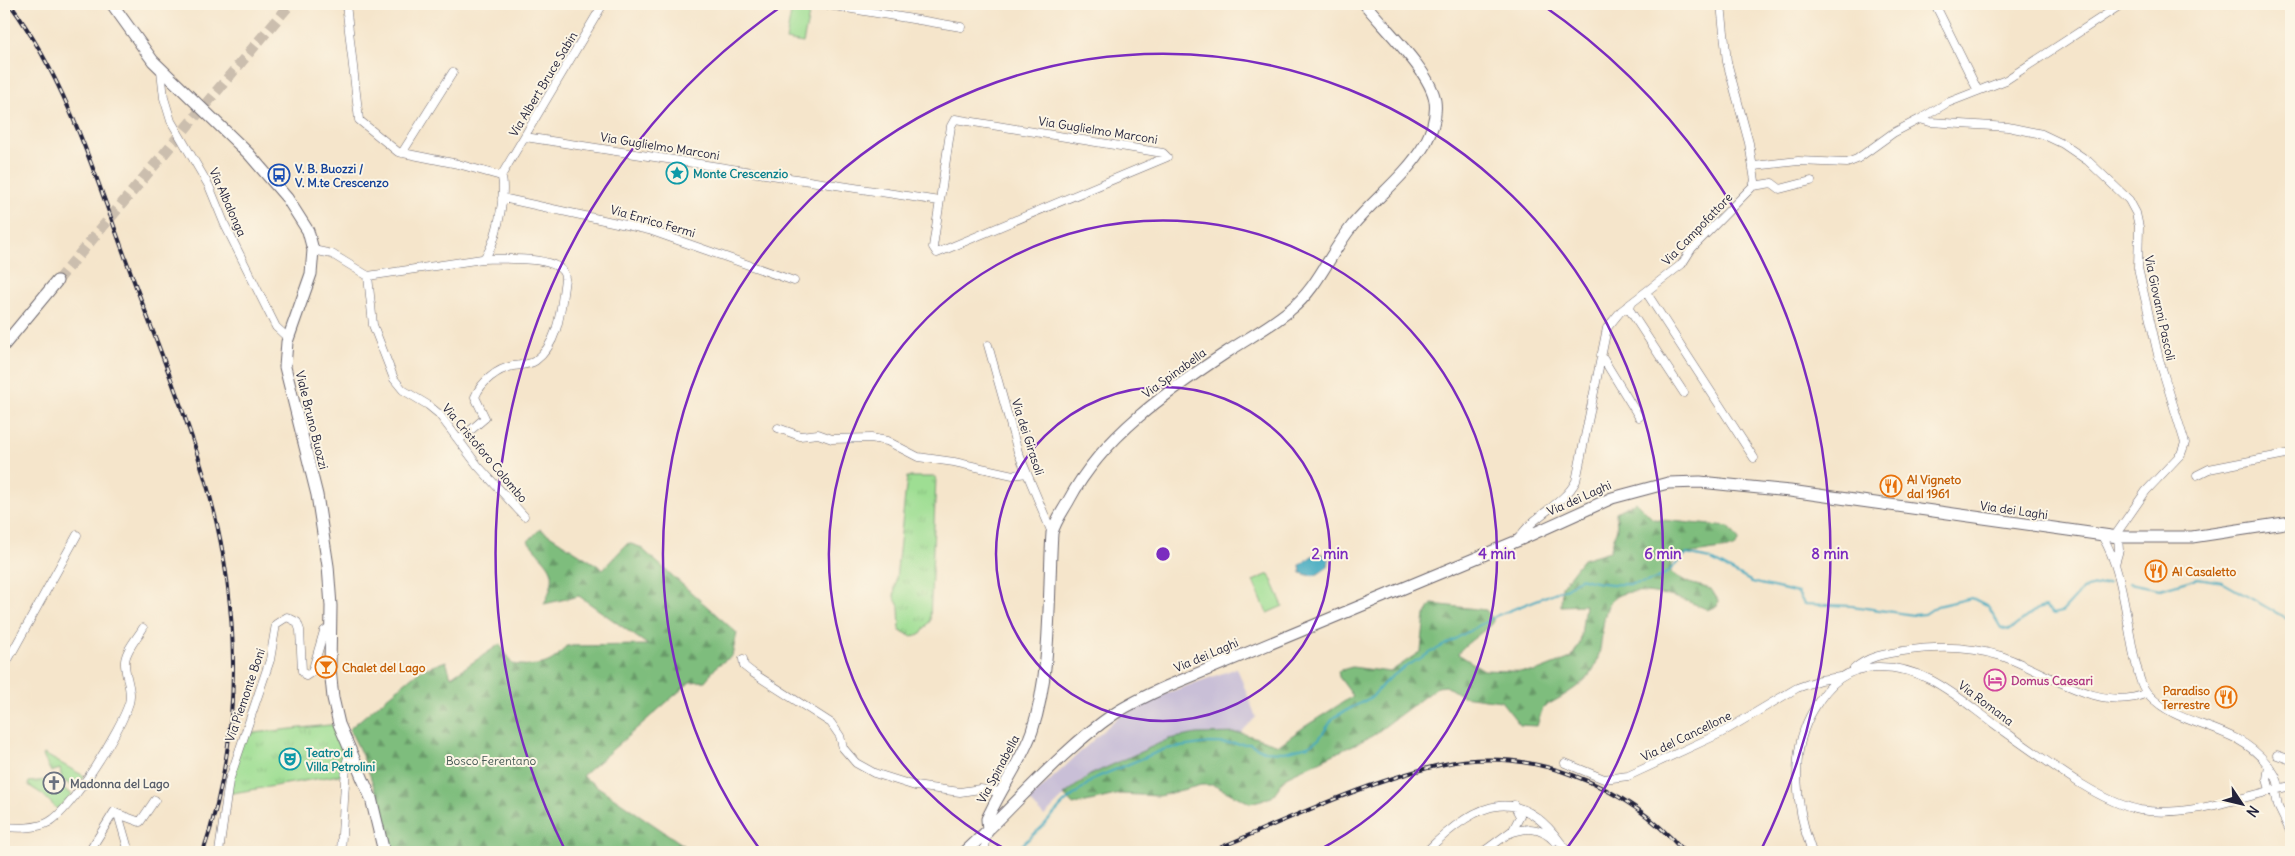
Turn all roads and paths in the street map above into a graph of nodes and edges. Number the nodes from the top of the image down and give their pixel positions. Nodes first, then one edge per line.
1 (112, 4) edge
2 (346, 4) edge
3 (603, 4) edge
4 (822, 4) edge
5 (1365, 4) edge
6 (1721, 4) edge
7 (1935, 4) edge
8 (2122, 4) edge
9 (961, 27) dead end
10 (162, 70) junction
11 (453, 72) dead end
12 (1978, 91) junction
13 (1920, 119) junction
14 (525, 137) junction
15 (402, 153) junction
16 (1754, 166) junction
17 (501, 176) junction
18 (1811, 181) dead end
19 (1753, 186) junction
20 (502, 198) junction
21 (940, 201) junction
22 (312, 250) junction
23 (480, 259) junction
24 (368, 276) junction
25 (57, 281) tunnel mouth
26 (794, 281) dead end
27 (1646, 292) junction
28 (1627, 306) junction
29 (288, 338) junction
30 (4, 345) edge
31 (988, 345) dead end
32 (1601, 355) junction
33 (1684, 393) dead end
34 (1639, 417) dead end
35 (778, 428) dead end
36 (459, 440) junction
37 (2291, 453) edge
38 (1754, 458) dead end
39 (1026, 473) junction
40 (2197, 475) dead end
41 (524, 516) dead end
42 (2291, 522) edge
43 (1052, 533) junction
44 (77, 535) dead end
45 (2130, 538) junction
46 (2110, 539) junction
47 (1517, 541) junction
48 (2120, 550) junction
49 (2115, 564) junction
50 (331, 626) junction
51 (143, 628) dead end
52 (743, 659) dead end
53 (4, 667) edge
54 (1853, 670) junction
55 (1840, 677) junction
56 (2147, 693) junction
57 (350, 748) junction
58 (2277, 755) dead end
59 (2291, 760) edge
60 (1565, 763) dead end
61 (2291, 786) edge
62 (2275, 789) junction
63 (1000, 792) junction
64 (155, 800) dead end
65 (1514, 805) junction
66 (118, 814) junction
67 (4, 827) edge
68 (988, 831) junction
69 (2291, 833) edge
70 (1508, 834) junction
71 (89, 852) edge
72 (129, 852) edge
73 (218, 852) edge
74 (340, 852) edge
75 (384, 852) edge
76 (965, 852) edge
77 (984, 852) edge
78 (1426, 852) edge
79 (1483, 852) edge
80 (1566, 852) edge
81 (1812, 852) edge

1 - 10 main road, Viale Bruno Buozzi
2 - 15 street
3 - 14 street, Via Albert Bruce Sabin
4 - 9 street
5 - 43 main road, Via Spinabella
6 - 16 street
7 - 12 street
8 - 12 street
10 - 22 main road, Viale Bruno Buozzi
10 - 29 street, Via Albalonga
11 - 15 street
12 - 13 street
13 - 16 street
13 - 46 street, Via Giovanni Pascoli
14 - 17 street, Via Albert Bruce Sabin
14 - 21 street, Via Guglielmo Marconi
15 - 17 street
16 - 19 street
17 - 20 street
18 - 19 street
19 - 27 street, Via Campofattore
20 - 23 street
20 - 26 street, Via Enrico Fermi
21 - 21 street, Via Guglielmo Marconi
22 - 24 street
22 - 29 main road, Viale Bruno Buozzi
23 - 24 street
23 - 36 street
24 - 36 street, Via Cristoforo Colombo
25 - 30 main road
27 - 28 street, Via Campofattore
27 - 38 street
28 - 32 street, Via Campofattore
28 - 33 street
29 - 50 main road, Viale Bruno Buozzi
31 - 39 street, Via dei Girasoli
32 - 34 street
32 - 47 street, Via Campofattore
35 - 39 street
36 - 41 street, Via Cristoforo Colombo
37 - 40 street
39 - 43 street, Via dei Girasoli
42 - 45 main road, Via dei Laghi
43 - 63 main road, Via Spinabella
44 - 53 street
45 - 46 main road, Via dei Laghi
45 - 48 street
46 - 47 main road, Via dei Laghi
46 - 48 street
46 - 49 street
47 - 68 main road, Via dei Laghi
48 - 49 street
49 - 56 street
50 - 57 main road, Viale Bruno Buozzi
50 - 73 street, Via Piemonte Boni
51 - 67 street
52 - 63 street
54 - 55 street, Via Romana
54 - 56 street
54 - 62 street, Via Romana
55 - 60 street, Via del Cancellone
55 - 81 street, Via Romana
56 - 62 street
57 - 74 street
57 - 75 main road, Viale Bruno Buozzi
58 - 59 street
61 - 62 street, Via Romana
62 - 69 street
63 - 68 main road, Via Spinabella
64 - 66 street
65 - 70 street
65 - 78 street
65 - 80 street
66 - 71 street
66 - 72 street
68 - 76 main road, Via dei Laghi
68 - 77 street
70 - 79 street
70 - 80 street

